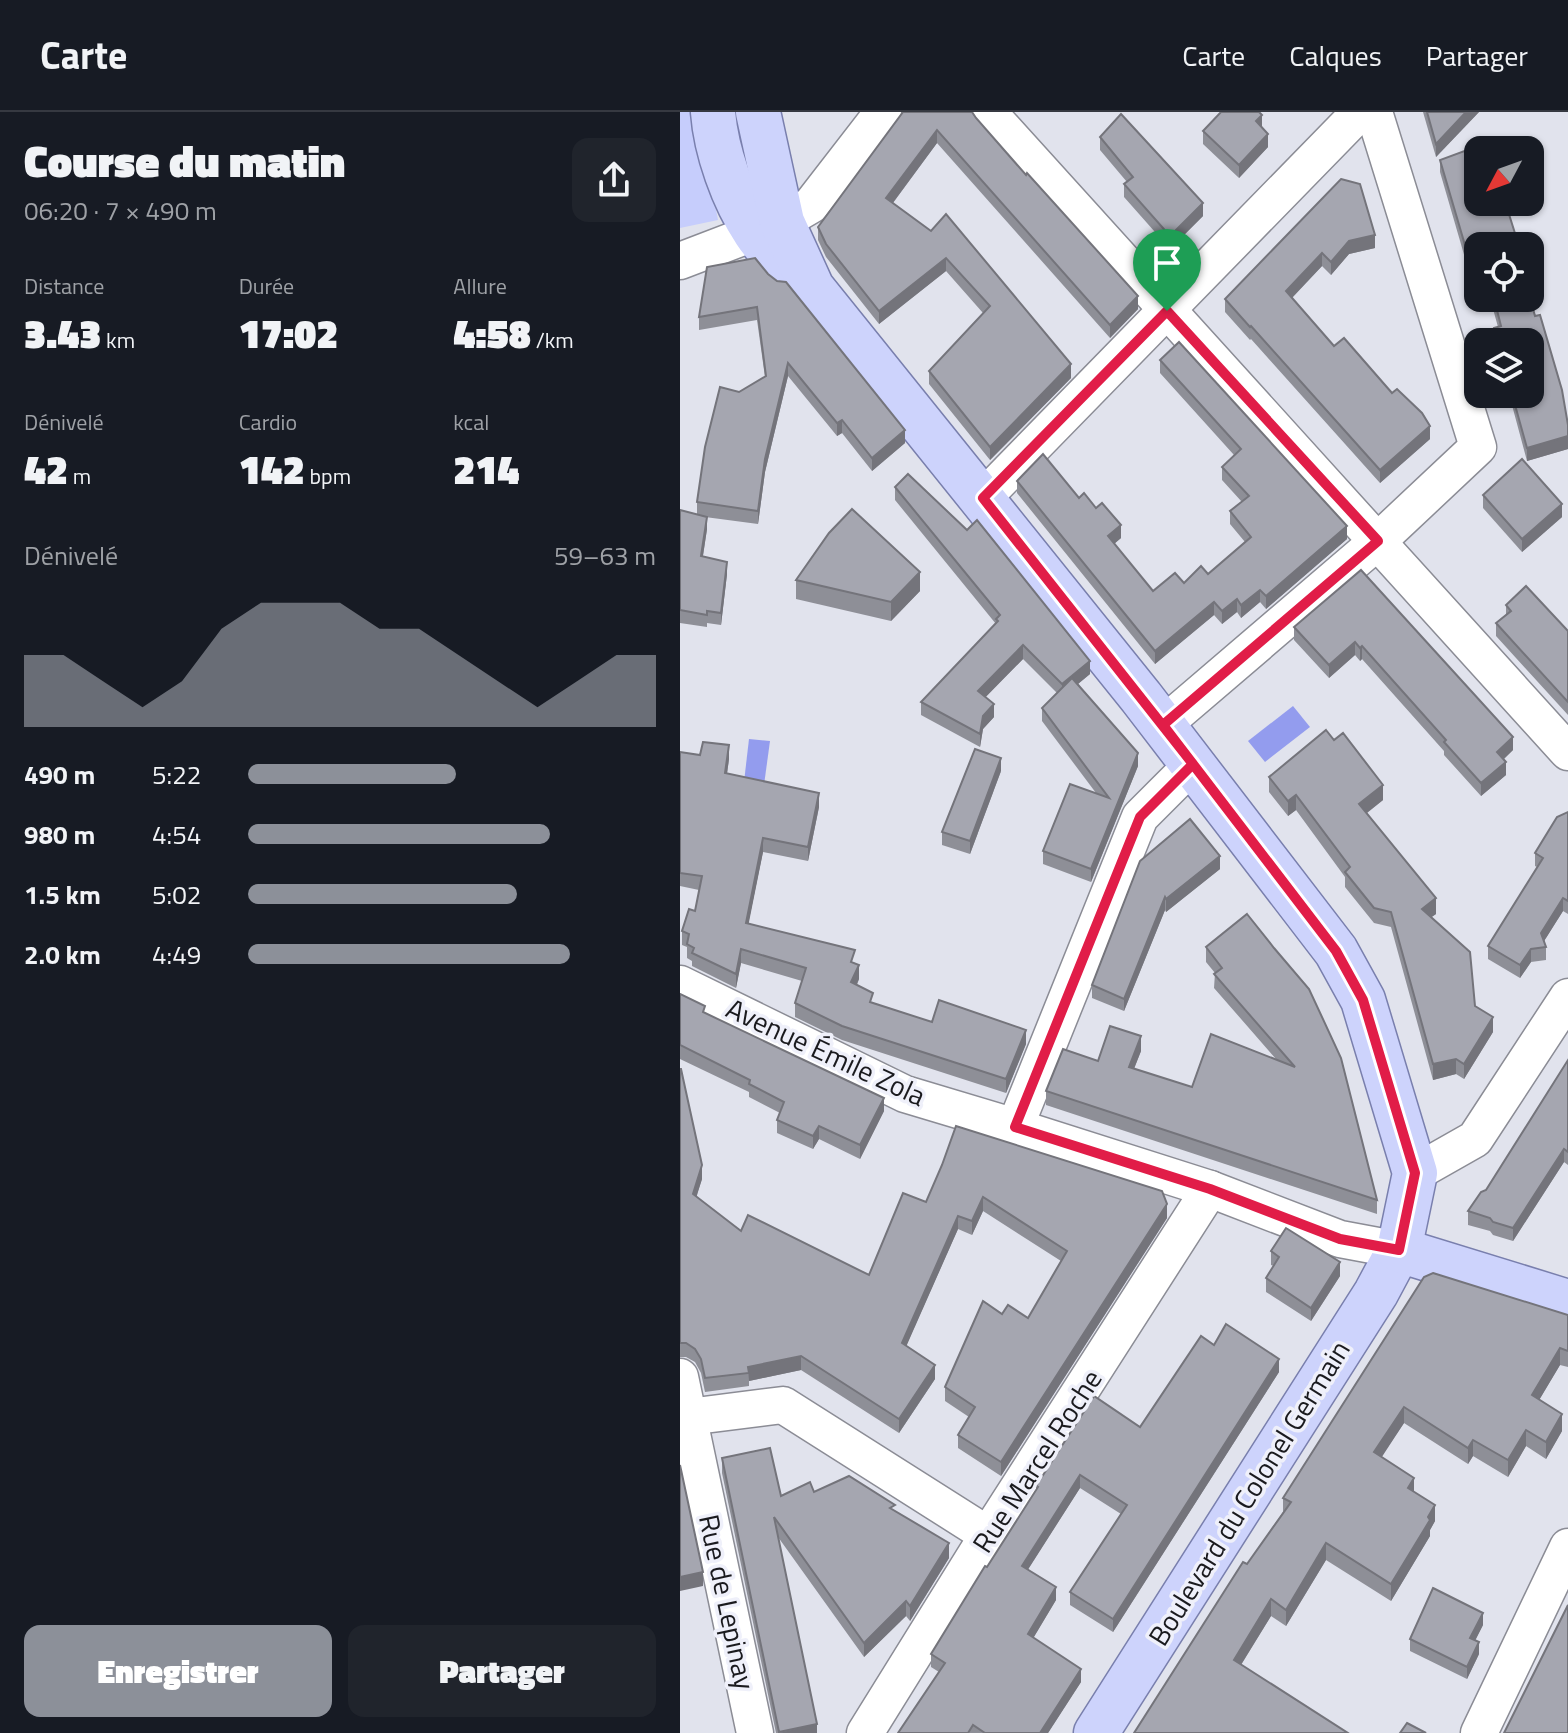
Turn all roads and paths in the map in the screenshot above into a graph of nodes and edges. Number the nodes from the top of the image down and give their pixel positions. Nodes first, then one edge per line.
1 (883, 112) edge
2 (988, 112) edge
3 (1360, 112) edge
4 (1374, 112) edge
5 (758, 114) edge
6 (713, 116) edge
7 (768, 227) junction
8 (680, 261) edge
9 (1167, 311) junction
10 (983, 498) junction
11 (1378, 541) junction
12 (1163, 725) junction
13 (1568, 752) edge
14 (1193, 764) junction
15 (680, 984) edge
16 (1568, 997) edge
17 (1015, 1127) junction
18 (1415, 1173) junction
19 (1210, 1189) junction
20 (1399, 1250) junction
21 (1568, 1302) edge
22 (680, 1377) edge
23 (688, 1417) junction
24 (988, 1535) junction
25 (1568, 1547) edge
26 (755, 1733) edge
27 (865, 1733) edge
28 (1096, 1733) edge
29 (1479, 1733) edge

1 - 7 street
2 - 9 street
3 - 9 street
4 - 11 street
5 - 7 main road
6 - 7 main road
7 - 8 street
7 - 10 main road
9 - 10 street
9 - 11 street
10 - 12 main road
11 - 12 street
11 - 13 street
12 - 14 main road
14 - 17 street
14 - 18 main road
15 - 17 street, Avenue Émile Zola
16 - 18 street
17 - 19 street, Avenue Émile Zola
18 - 20 main road, Boulevard du Colonel Germain
19 - 20 street, Avenue Émile Zola
19 - 24 street, Rue Marcel Roche
20 - 21 main road, Avenue Émile Zola
20 - 28 main road, Boulevard du Colonel Germain
22 - 23 street, Rue de Lepinay
23 - 24 street
23 - 26 street, Rue de Lepinay
24 - 27 street, Rue Marcel Roche
25 - 29 street

